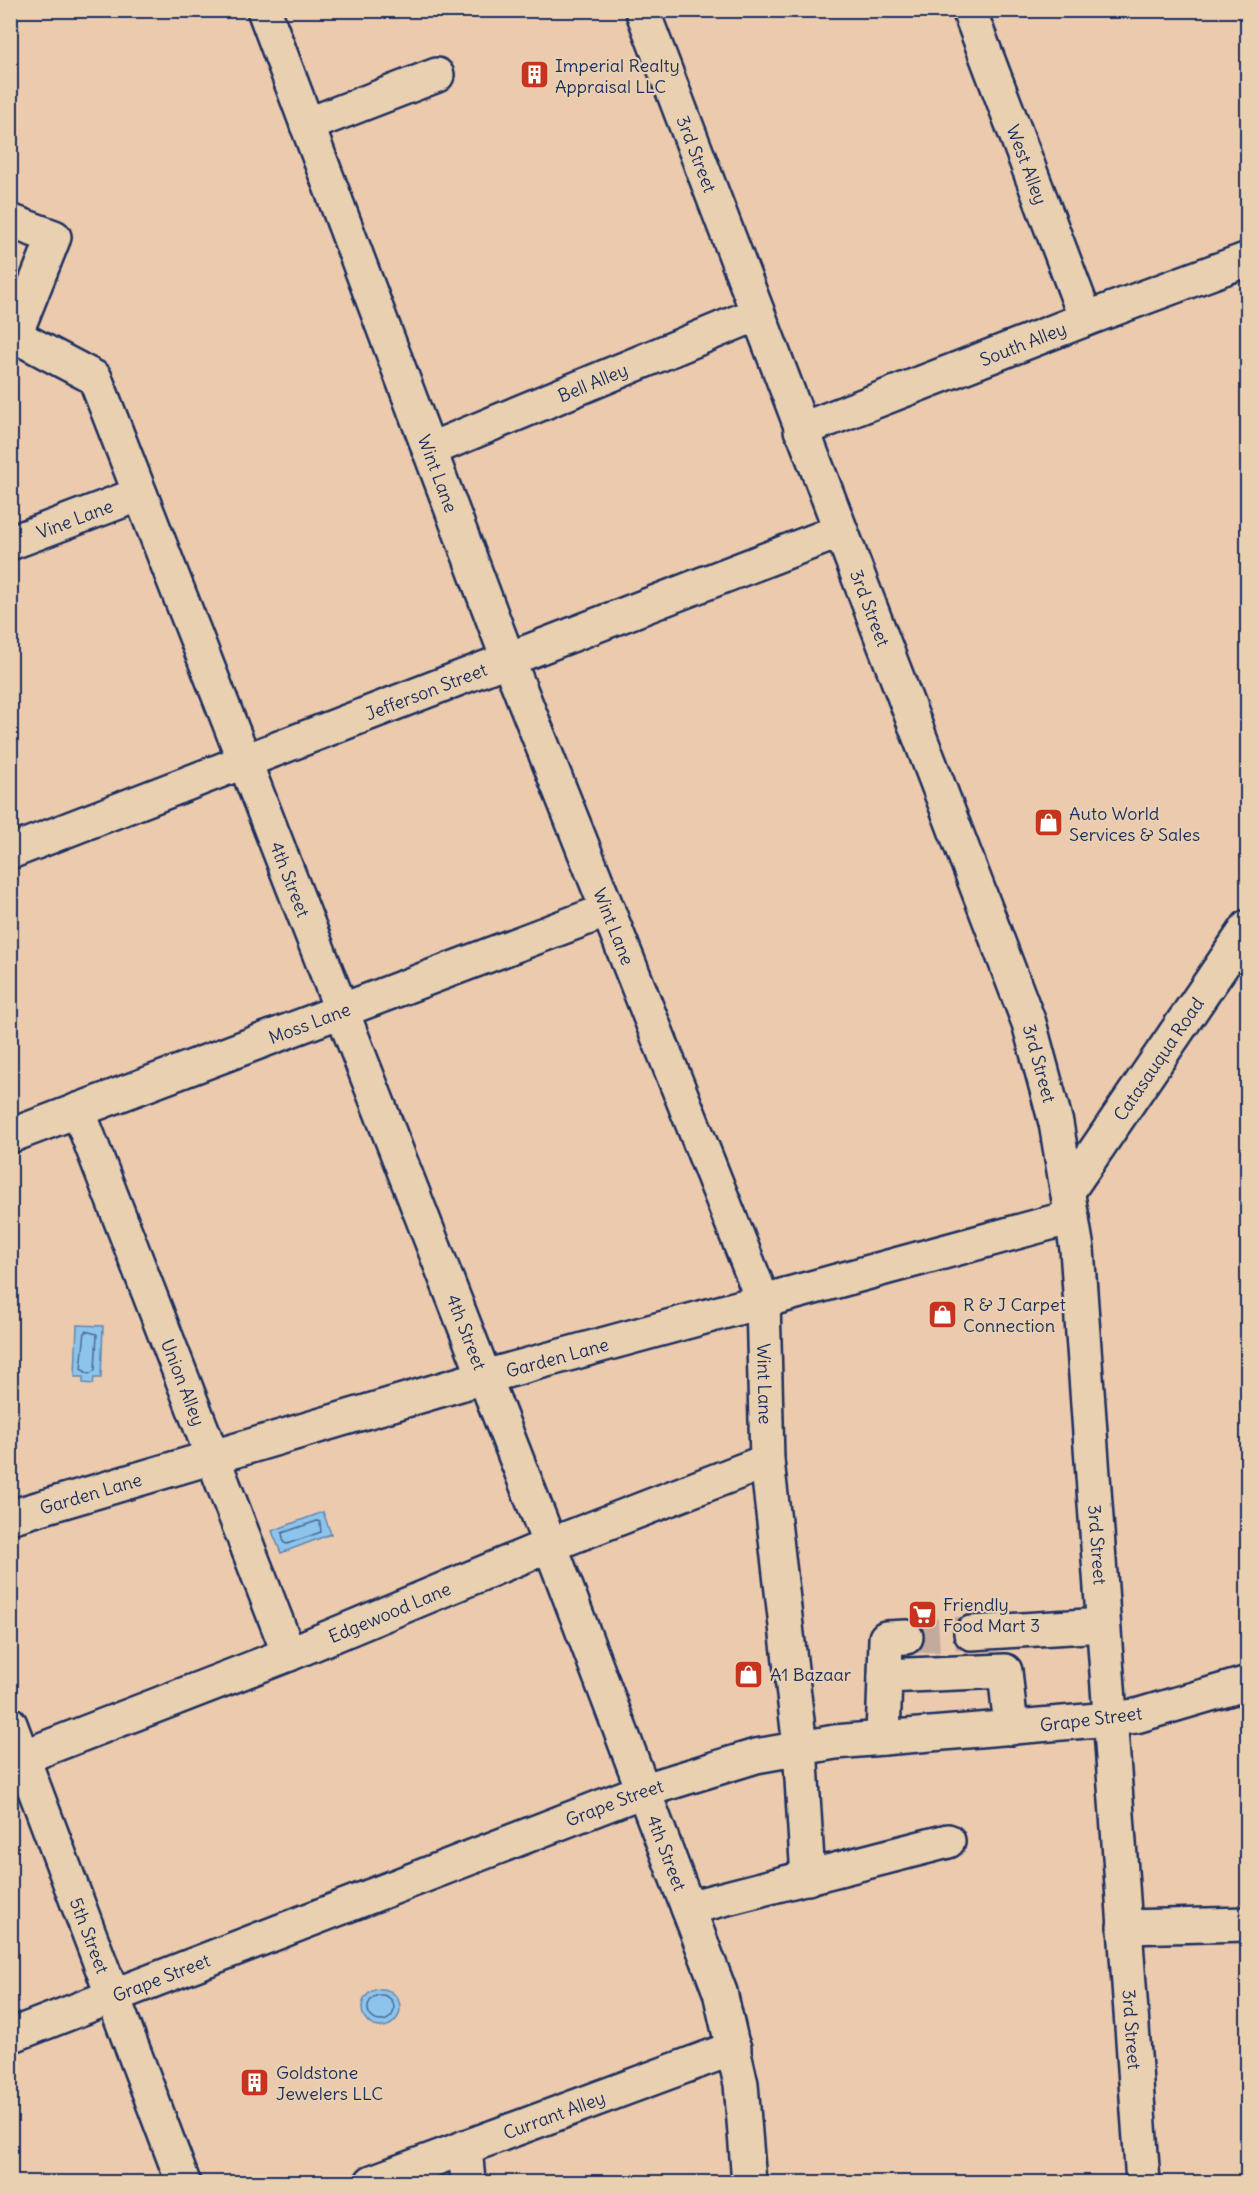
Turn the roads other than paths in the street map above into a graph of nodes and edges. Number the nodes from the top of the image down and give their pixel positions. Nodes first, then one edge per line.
1 (264, 10) edge
2 (642, 10) edge
3 (969, 10) edge
4 (437, 75) dead end
5 (307, 125) junction
6 (10, 221) edge
7 (1248, 260) edge
8 (757, 314) junction
9 (1086, 319) junction
10 (13, 334) edge
11 (801, 430) junction
12 (429, 450) junction
13 (140, 494) junction
14 (840, 531) junction
15 (10, 543) edge
16 (508, 659) junction
17 (245, 762) junction
18 (10, 852) edge
19 (608, 910) junction
20 (1248, 927) edge
21 (342, 1012) junction
22 (78, 1110) junction
23 (10, 1136) edge
24 (1070, 1204) junction
25 (764, 1301) junction
26 (484, 1377) junction
27 (213, 1457) junction
28 (767, 1461) junction
29 (10, 1517) edge
30 (550, 1545) junction
31 (1103, 1625) junction
32 (1024, 1630) junction
33 (971, 1633) tunnel mouth
34 (906, 1637) tunnel mouth
35 (289, 1654) junction
36 (1005, 1671) junction
37 (885, 1676) junction
38 (1248, 1683) edge
39 (1110, 1719) junction
40 (10, 1724) edge
41 (1011, 1728) junction
42 (883, 1738) junction
43 (800, 1747) junction
44 (17, 1759) edge
45 (642, 1791) junction
46 (948, 1840) dead end
47 (808, 1878) junction
48 (688, 1908) junction
49 (1248, 1924) edge
50 (1124, 1927) junction
51 (112, 1998) junction
52 (10, 2036) edge
53 (734, 2048) junction
54 (465, 2147) junction
55 (183, 2182) edge
56 (372, 2182) edge
57 (468, 2182) edge
58 (749, 2182) edge
59 (1143, 2182) edge

1 - 5 street, Wint Lane
2 - 8 street, 3rd Street
3 - 9 street, West Alley
4 - 5 street
5 - 12 street, Wint Lane
6 - 10 street
7 - 9 street, South Alley
8 - 11 street, 3rd Street
8 - 12 street, Bell Alley
9 - 11 street, South Alley
10 - 13 street, 4th Street
11 - 14 street, 3rd Street
12 - 16 street, Wint Lane
13 - 15 street, Vine Lane
13 - 17 street, 4th Street
14 - 16 street, Jefferson Street
14 - 24 street, 3rd Street
16 - 17 street, Jefferson Street
16 - 19 street, Wint Lane
17 - 18 street, Jefferson Street
17 - 21 street, 4th Street
19 - 21 street, Moss Lane
19 - 25 street, Wint Lane
20 - 24 street, Catasauqua Road
21 - 22 street, Moss Lane
21 - 26 street, 4th Street
22 - 23 street, Moss Lane
22 - 27 street, Union Alley
24 - 25 street, Garden Lane
24 - 31 street, 3rd Street
25 - 26 street, Garden Lane
25 - 28 street, Wint Lane
26 - 27 street, Garden Lane
26 - 30 street, 4th Street
27 - 29 street, Garden Lane
27 - 35 street, Union Alley
28 - 30 street, Edgewood Lane
28 - 43 street, Wint Lane
30 - 35 street, Edgewood Lane
30 - 45 street, 4th Street
31 - 32 street
31 - 39 street, 3rd Street
32 - 33 street
32 - 36 street
34 - 37 street
35 - 44 street, Edgewood Lane
36 - 37 street
36 - 41 street
37 - 42 street
38 - 39 street, Grape Street
39 - 41 street, Grape Street
39 - 50 street, 3rd Street
40 - 44 street, 5th Street
41 - 42 street, Grape Street
42 - 43 street, Grape Street
43 - 45 street, Grape Street
43 - 47 street, Wint Lane
44 - 51 street, 5th Street
45 - 48 street, 4th Street
45 - 51 street, Grape Street
46 - 47 street
47 - 48 street
48 - 53 street, 4th Street
49 - 50 street
50 - 59 street, 3rd Street
51 - 52 street, Grape Street
51 - 55 street, 5th Street
53 - 54 street, Currant Alley
53 - 58 street, 4th Street
54 - 56 street, Currant Alley
54 - 57 street

